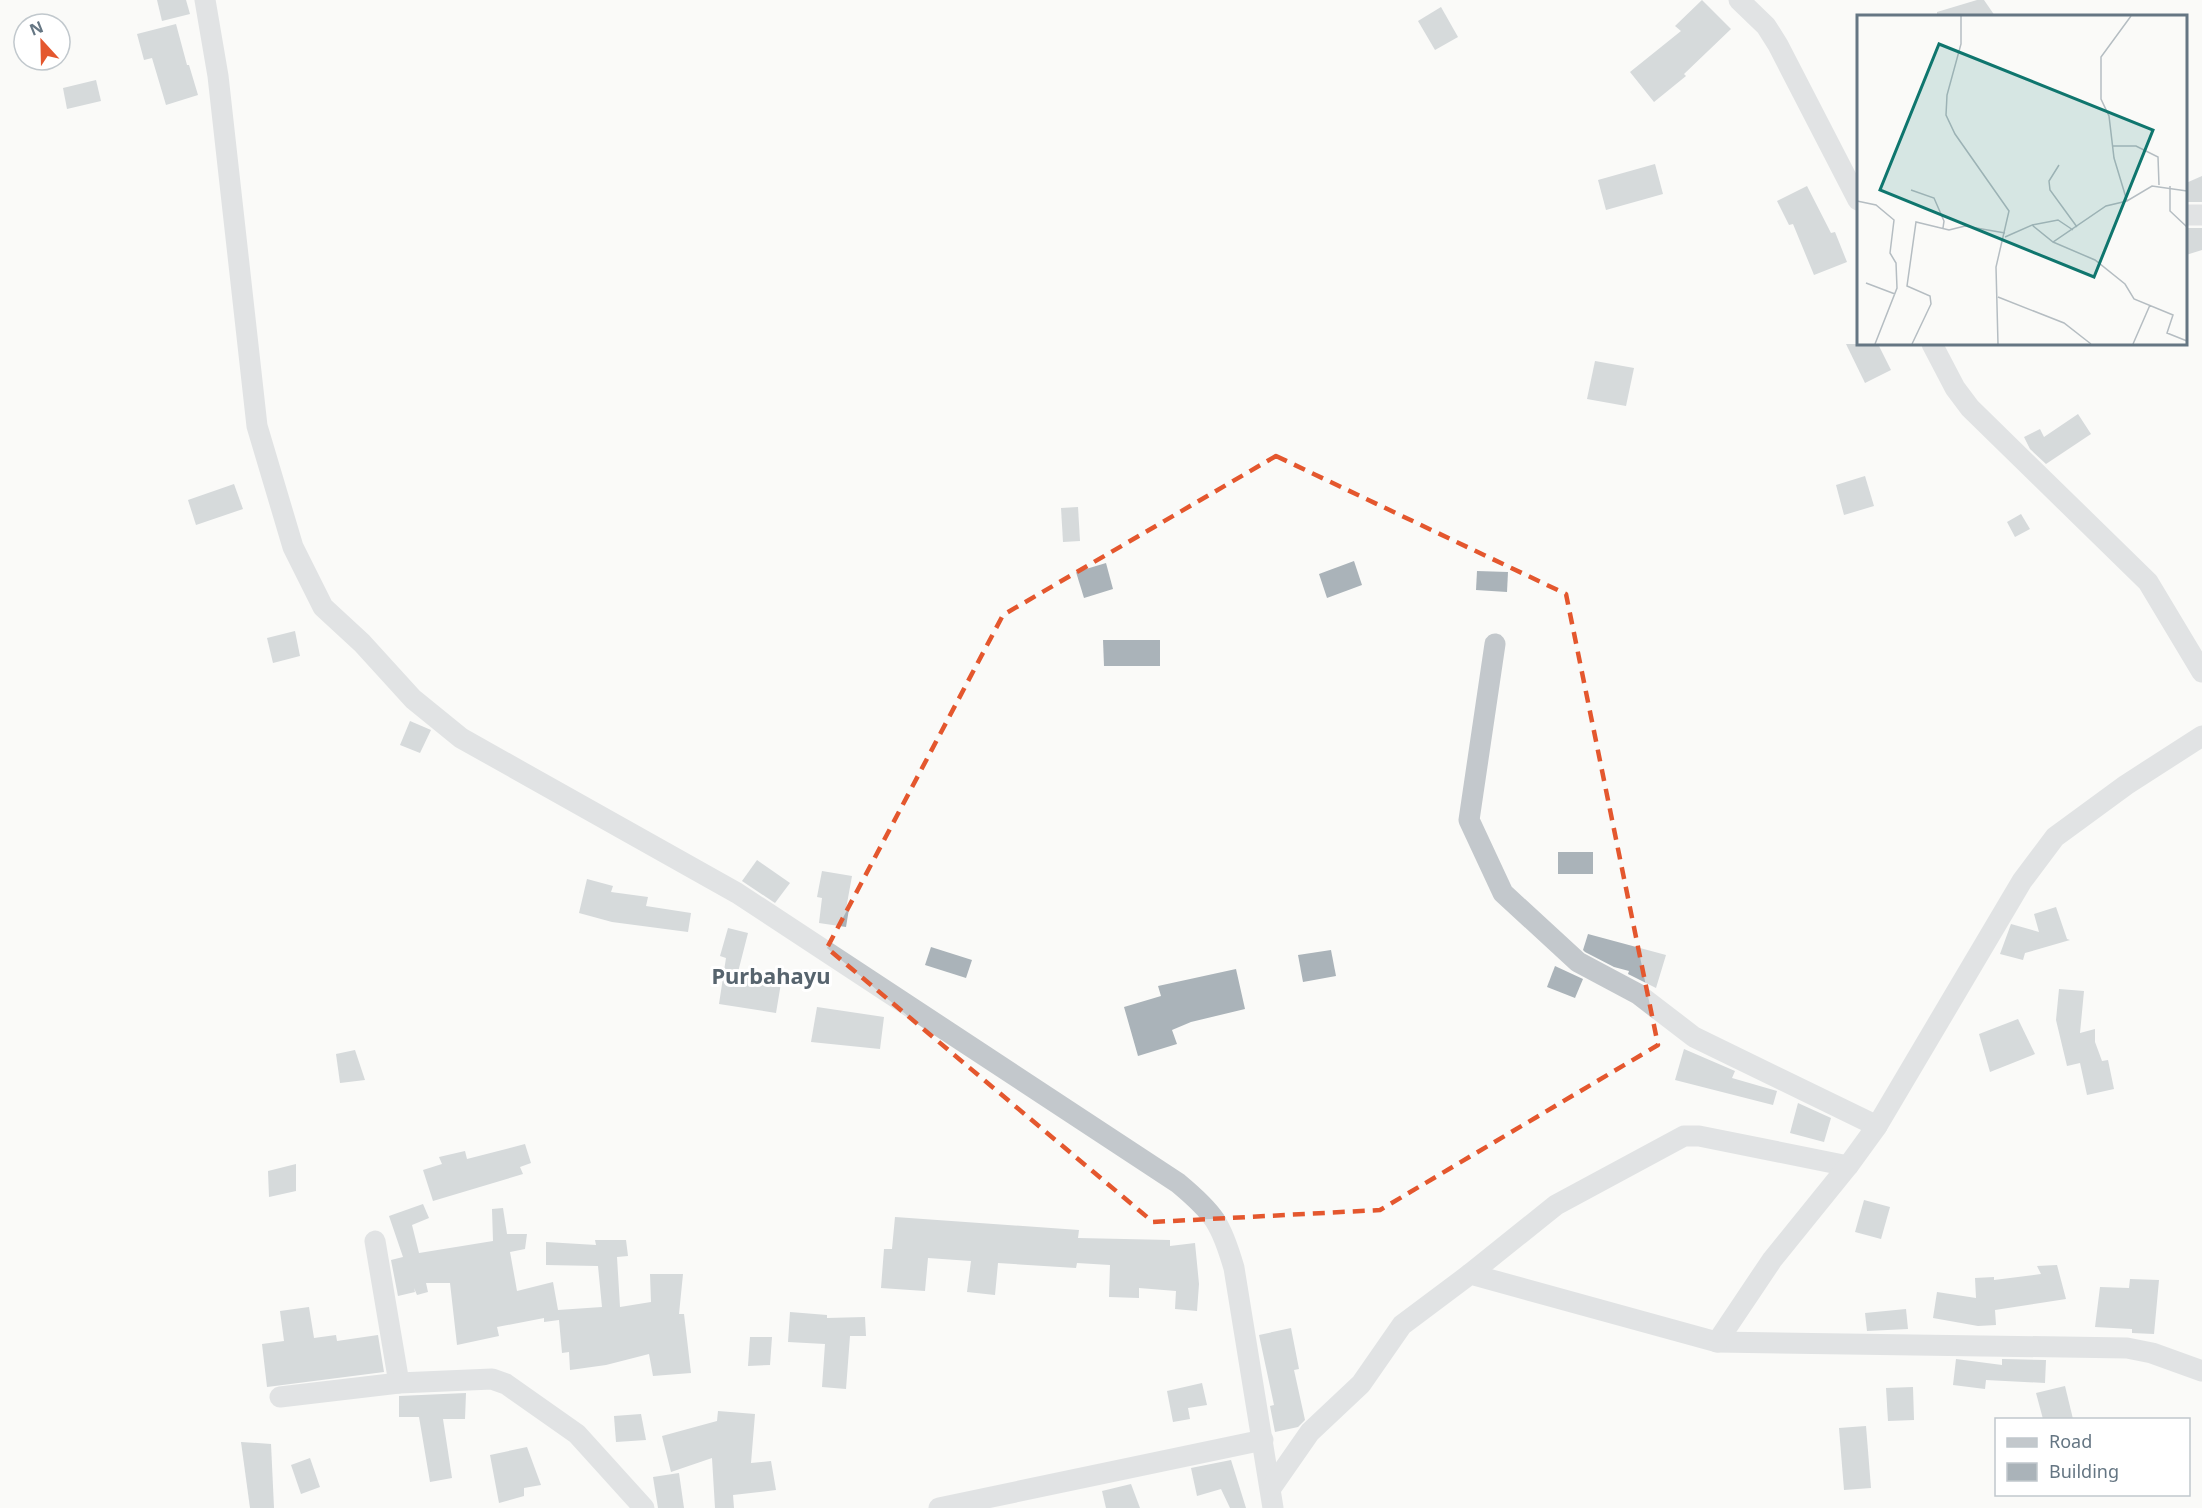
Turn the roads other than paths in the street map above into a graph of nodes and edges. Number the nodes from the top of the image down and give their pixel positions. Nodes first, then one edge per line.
1 (205, 0) edge
2 (1738, 0) edge
3 (1857, 198) edge
4 (1933, 345) edge
5 (1495, 644) dead end
6 (2202, 672) edge
7 (2202, 736) edge
8 (1877, 1126) junction
9 (1848, 1166) junction
10 (375, 1241) dead end
11 (1470, 1274) junction
12 (1717, 1342) junction
13 (2202, 1371) edge
14 (399, 1383) junction
15 (280, 1397) dead end
16 (1263, 1440) junction
17 (1272, 1498) edge
18 (644, 1508) edge
19 (939, 1508) edge

1 - 16 street
2 - 3 street
4 - 6 street
5 - 8 street
7 - 8 street
8 - 9 street
9 - 11 street
9 - 12 street
10 - 14 street
11 - 12 street
11 - 17 street
12 - 13 street
14 - 15 street
14 - 18 street
16 - 17 street
16 - 19 street

